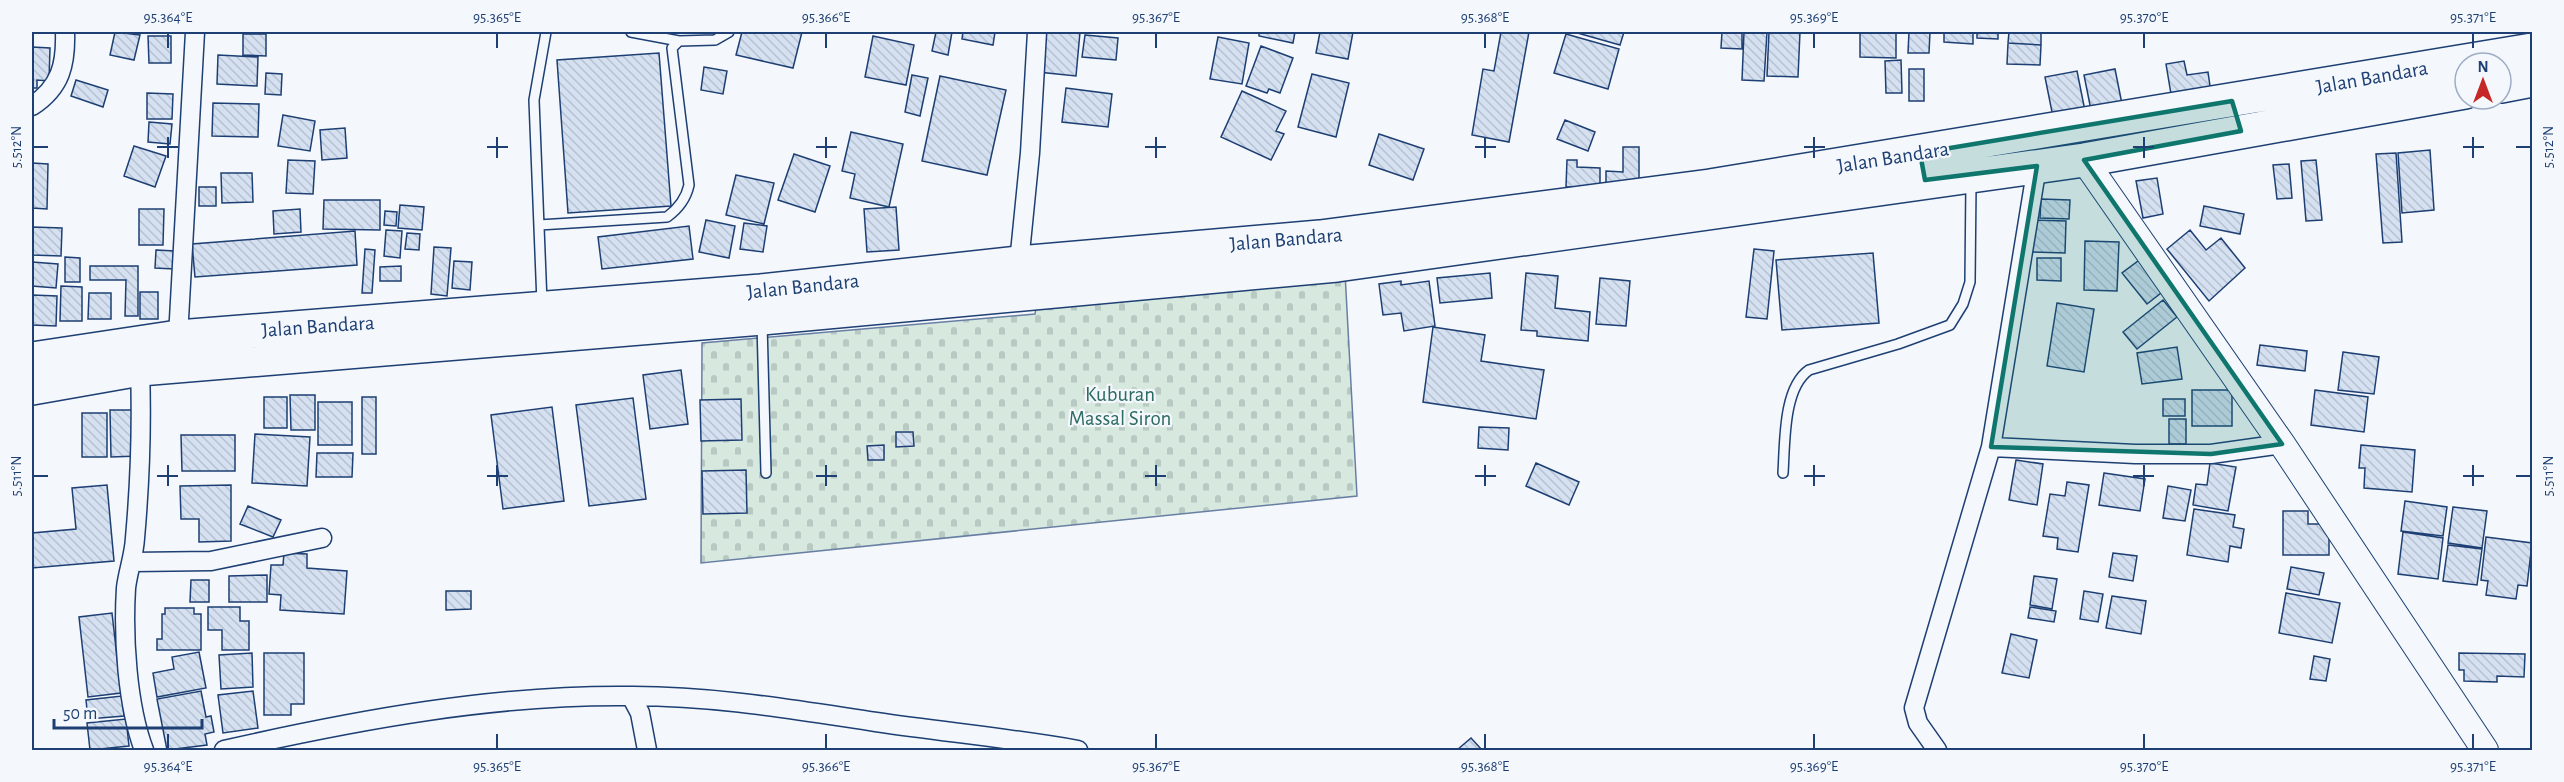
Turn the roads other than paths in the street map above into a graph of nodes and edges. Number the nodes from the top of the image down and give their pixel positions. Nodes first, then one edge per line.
1 (65, 32) edge
2 (195, 32) edge
3 (546, 32) edge
4 (631, 32) edge
5 (729, 32) edge
6 (1037, 32) edge
7 (679, 41) junction
8 (2532, 50) edge
9 (2532, 80) edge
10 (2513, 84) edge
11 (2453, 93) edge
12 (32, 106) edge
13 (2237, 116) junction
14 (2084, 160) junction
15 (1922, 166) junction
16 (2037, 166) junction
17 (1971, 174) junction
18 (538, 225) junction
19 (1019, 263) junction
20 (762, 305) junction
21 (542, 308) junction
22 (178, 337) junction
23 (32, 359) edge
24 (140, 369) junction
25 (32, 388) edge
26 (2282, 444) junction
27 (1991, 447) junction
28 (766, 473) dead end
29 (1783, 473) dead end
30 (322, 538) dead end
31 (133, 562) junction
32 (631, 696) junction
33 (973, 742) edge
34 (144, 750) edge
35 (224, 750) edge
36 (647, 750) edge
37 (1078, 750) edge
38 (1937, 750) edge
39 (2485, 750) edge

1 - 12 street
2 - 22 street
3 - 18 lane
4 - 7 lane
5 - 7 lane
6 - 19 street
7 - 18 lane
8 - 13 highway, Jalan Bandara
9 - 10 highway
11 - 13 highway, Jalan Bandara
13 - 14 highway, Jalan Bandara
13 - 15 highway, Jalan Bandara
14 - 16 highway, Jalan Bandara
14 - 26 street
15 - 17 highway, Jalan Bandara
15 - 19 highway, Jalan Bandara
15 - 20 highway, Jalan Bandara
16 - 17 highway, Jalan Bandara
16 - 27 street
17 - 29 lane
18 - 21 lane
19 - 20 highway, Jalan Bandara
20 - 21 highway, Jalan Bandara
20 - 24 highway, Jalan Bandara
20 - 28 lane
21 - 22 highway, Jalan Bandara
22 - 23 highway, Jalan Bandara
24 - 25 highway, Jalan Bandara
24 - 31 street
26 - 27 street
26 - 39 street
27 - 38 street
30 - 31 street
31 - 34 street
32 - 33 street
32 - 35 street
32 - 36 street
33 - 37 street

